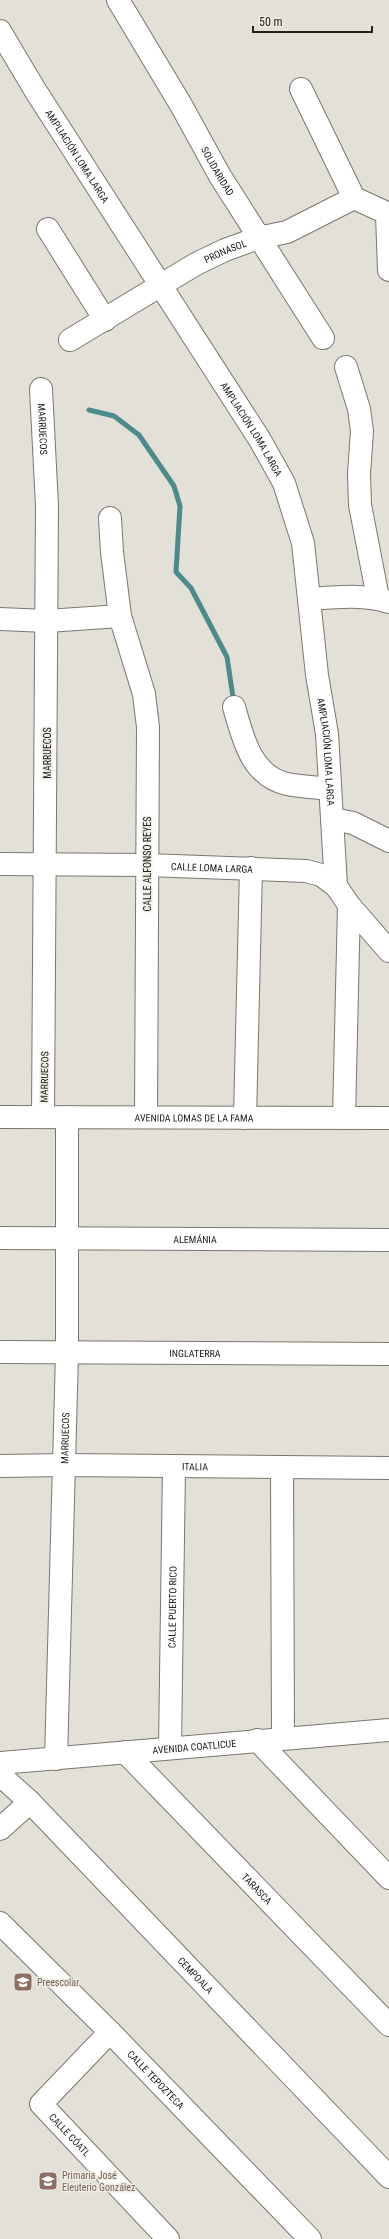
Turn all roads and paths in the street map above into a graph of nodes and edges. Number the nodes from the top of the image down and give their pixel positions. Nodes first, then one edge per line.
1 (118, 0) edge
2 (0, 31) edge
3 (301, 89) dead end
4 (354, 198) junction
5 (388, 214) edge
6 (48, 229) dead end
7 (258, 238) junction
8 (389, 270) edge
9 (160, 287) junction
10 (105, 320) junction
11 (323, 338) dead end
12 (70, 340) dead end
13 (346, 367) dead end
14 (41, 389) dead end
15 (110, 518) dead end
16 (311, 599) junction
17 (384, 600) edge
18 (120, 616) junction
19 (0, 619) edge
20 (47, 621) junction
21 (234, 707) dead end
22 (330, 788) junction
23 (332, 819) junction
24 (389, 841) edge
25 (0, 864) edge
26 (46, 864) junction
27 (147, 865) junction
28 (251, 868) junction
29 (336, 886) junction
30 (349, 905) junction
31 (389, 951) edge
32 (146, 1116) junction
33 (0, 1117) edge
34 (43, 1117) junction
35 (67, 1117) junction
36 (245, 1118) junction
37 (344, 1118) junction
38 (389, 1118) edge
39 (0, 1238) edge
40 (68, 1238) junction
41 (389, 1240) edge
42 (0, 1352) edge
43 (67, 1353) junction
44 (389, 1354) edge
45 (63, 1465) junction
46 (0, 1466) edge
47 (174, 1467) junction
48 (282, 1467) junction
49 (389, 1468) edge
50 (389, 1730) edge
51 (283, 1738) junction
52 (258, 1740) junction
53 (170, 1747) junction
54 (125, 1752) junction
55 (56, 1759) junction
56 (0, 1763) edge
57 (0, 1775) edge
58 (30, 1802) junction
59 (0, 1829) edge
60 (389, 1878) edge
61 (0, 1923) edge
62 (389, 2025) edge
63 (110, 2032) junction
64 (389, 2177) edge
65 (168, 2239) edge
66 (310, 2239) edge

1 - 7 street, SOLIDARIDAD
2 - 9 street, AMPLIACIÓN LOMA LARGA
3 - 4 street
4 - 5 street
4 - 7 street, PRONASOL
5 - 8 street
6 - 10 street
7 - 9 street, PRONASOL
7 - 11 street, SOLIDARIDAD
9 - 10 street, PRONASOL
9 - 16 street, AMPLIACIÓN LOMA LARGA
10 - 12 street, PRONASOL
13 - 17 street
14 - 20 street, MARRUECOS
15 - 18 street, CALLE ALFONSO REYES
16 - 17 street
16 - 22 street, AMPLIACIÓN LOMA LARGA
18 - 20 street
18 - 27 street, CALLE ALFONSO REYES
19 - 20 street
20 - 26 street, MARRUECOS
21 - 22 street
22 - 23 street, AMPLIACIÓN LOMA LARGA
23 - 24 street
23 - 29 street, AMPLIACIÓN LOMA LARGA
25 - 26 street, CALLE LOMA LARGA
26 - 27 street, CALLE LOMA LARGA
26 - 34 street, MARRUECOS
27 - 28 street, CALLE LOMA LARGA
27 - 32 street, CALLE ALFONSO REYES
28 - 29 street, CALLE LOMA LARGA
28 - 36 street
29 - 30 street, CALLE LOMA LARGA
30 - 31 street, CALLE LOMA LARGA
30 - 37 street
32 - 35 street, AVENIDA LOMAS DE LA FAMA
32 - 36 street, AVENIDA LOMAS DE LA FAMA
33 - 34 street, AVENIDA LOMAS DE LA FAMA
34 - 35 street, AVENIDA LOMAS DE LA FAMA
35 - 40 street, MARRUECOS
36 - 37 street, AVENIDA LOMAS DE LA FAMA
37 - 38 street, AVENIDA LOMAS DE LA FAMA
39 - 40 street, ALEMÁNIA
40 - 41 street, ALEMÁNIA
40 - 43 street, MARRUECOS
42 - 43 street, INGLATERRA
43 - 44 street, INGLATERRA
43 - 45 street, MARRUECOS
45 - 46 street, ITALIA
45 - 47 street, ITALIA
45 - 55 street, MARRUECOS
47 - 48 street, ITALIA
47 - 53 street, CALLE PUERTO RICO
48 - 49 street, ITALIA
48 - 51 street
50 - 51 street, AVENIDA COATLICUE
51 - 52 street, AVENIDA COATLICUE
52 - 53 street, AVENIDA COATLICUE
52 - 60 street
53 - 54 street, AVENIDA COATLICUE
54 - 55 street, AVENIDA COATLICUE
54 - 62 street, TARASCA
55 - 56 street, AVENIDA COATLICUE
57 - 58 street, CEMPOALA
58 - 59 street
58 - 64 street, CEMPOALA
61 - 63 street, CALLE TEPOZTECA
63 - 65 street, CALLE CÓATL
63 - 66 street, CALLE TEPOZTECA

